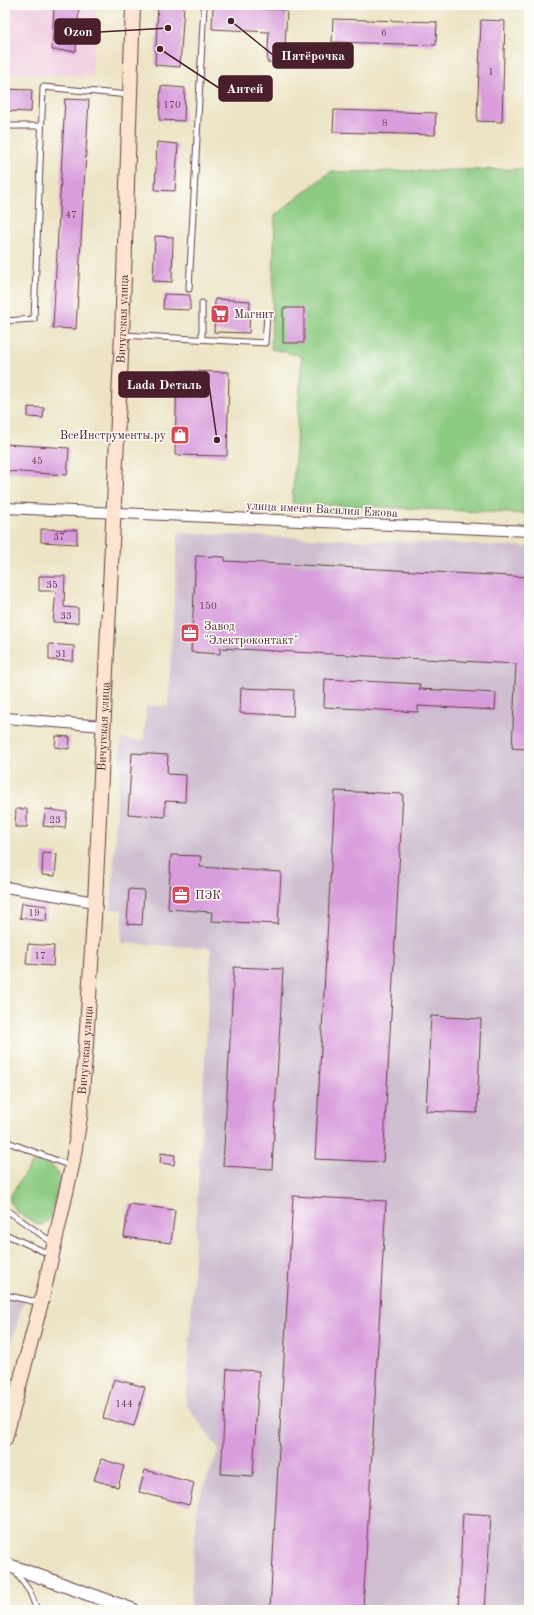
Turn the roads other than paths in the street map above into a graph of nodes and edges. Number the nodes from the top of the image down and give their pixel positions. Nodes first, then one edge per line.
1 (134, 5) edge
2 (204, 5) edge
3 (130, 95) junction
4 (5, 126) edge
5 (41, 126) junction
6 (189, 289) dead end
7 (202, 303) dead end
8 (267, 315) dead end
9 (5, 321) edge
10 (122, 335) junction
11 (202, 339) junction
12 (5, 508) edge
13 (114, 512) junction
14 (529, 531) edge
15 (5, 718) edge
16 (103, 726) junction
17 (5, 887) edge
18 (95, 902) junction
19 (5, 1141) edge
20 (72, 1166) junction
21 (5, 1209) edge
22 (5, 1234) edge
23 (53, 1250) junction
24 (5, 1295) edge
25 (42, 1303) junction
26 (5, 1439) edge
27 (8, 1566) edge
28 (37, 1610) edge
29 (133, 1610) edge

1 - 3 main road, Вичугская улица
2 - 6 lane
3 - 5 lane
3 - 10 main road, Вичугская улица
4 - 5 lane
5 - 9 lane
7 - 11 lane
8 - 11 lane
10 - 11 lane
10 - 13 main road, Вичугская улица
12 - 13 street, улица имени Василия Ежова
13 - 14 street, улица имени Василия Ежова
13 - 16 main road, Вичугская улица
15 - 16 street
16 - 18 main road, Вичугская улица
17 - 18 street
18 - 20 main road, Вичугская улица
19 - 20 lane
20 - 23 main road, Вичугская улица
21 - 23 lane
22 - 23 lane
23 - 25 main road, Вичугская улица
24 - 25 lane
25 - 26 main road, Вичугская улица
27 - 28 lane
27 - 29 street

